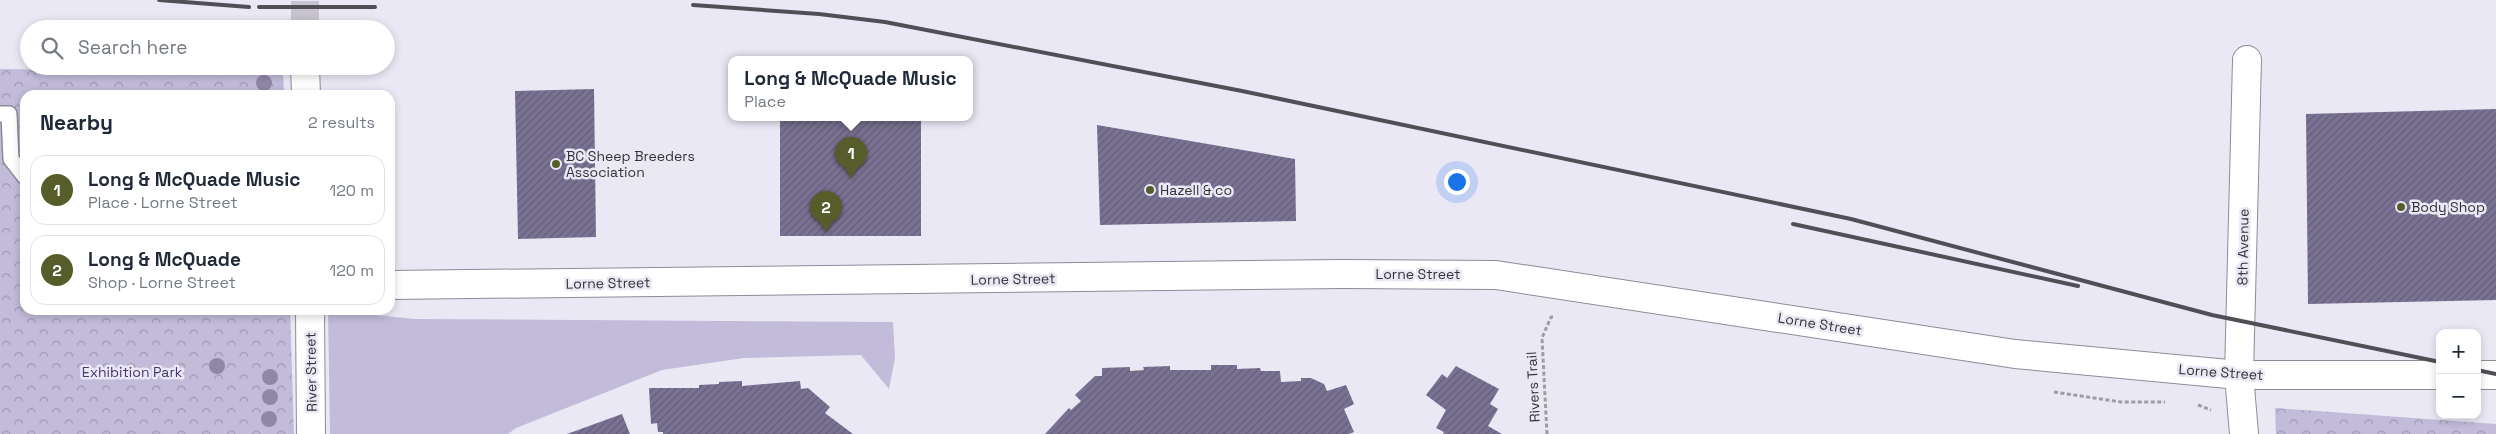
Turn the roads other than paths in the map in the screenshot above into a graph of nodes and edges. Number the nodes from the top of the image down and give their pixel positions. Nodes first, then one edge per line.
1 (2248, 60) dead end
2 (305, 75) edge
3 (306, 90) edge
4 (0, 114) edge
5 (20, 170) edge
6 (395, 285) edge
7 (310, 315) edge
8 (2496, 374) edge
9 (2436, 375) edge
10 (2481, 375) edge
11 (2239, 376) junction
12 (311, 434) edge
13 (2244, 434) edge

1 - 11 street, 8th Avenue
2 - 3 street
4 - 5 lane
6 - 11 street, Lorne Street
7 - 12 street, River Street
8 - 10 street
9 - 11 street, Lorne Street
11 - 13 street, 8th Avenue

